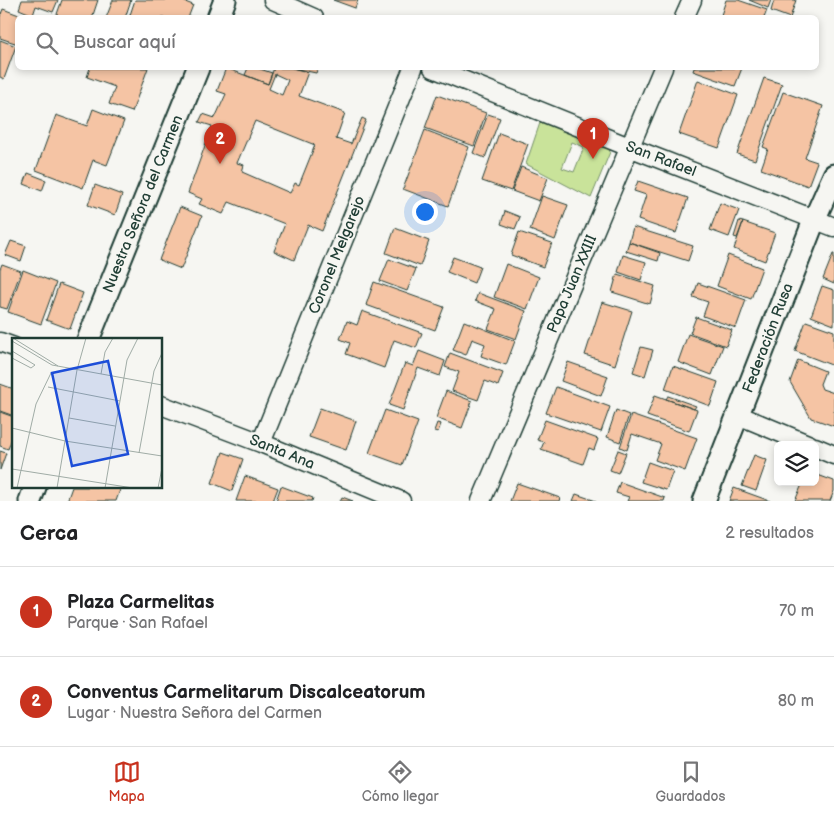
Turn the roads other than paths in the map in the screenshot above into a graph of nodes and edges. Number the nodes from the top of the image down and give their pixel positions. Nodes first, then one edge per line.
1 (225, 0) edge
2 (273, 0) edge
3 (692, 0) edge
4 (219, 15) edge
5 (307, 15) edge
6 (685, 15) edge
7 (197, 70) edge
8 (412, 70) edge
9 (438, 70) edge
10 (662, 70) edge
11 (629, 147) junction
12 (834, 176) edge
13 (825, 223) edge
14 (89, 338) edge
15 (0, 342) edge
16 (12, 346) edge
17 (162, 405) edge
18 (738, 415) junction
19 (800, 441) edge
20 (261, 443) junction
21 (819, 449) edge
22 (834, 455) edge
23 (35, 488) edge
24 (30, 501) edge
25 (402, 501) edge
26 (481, 501) edge
27 (704, 501) edge

1 - 4 street
2 - 5 street
3 - 6 street
7 - 14 street, Nuestra Señora del Carmen
8 - 20 street, Coronel Melgarejo
9 - 11 street, San Rafael
10 - 11 street, Papa Juan XXIII
11 - 13 street, San Rafael
11 - 26 street, Papa Juan XXIII
12 - 13 street, Federación Rusa
13 - 18 street, Federación Rusa
15 - 16 street
17 - 20 street, Santa Ana
18 - 19 street
18 - 27 street, Federación Rusa
20 - 25 street, Santa Ana
21 - 22 street
23 - 24 street

